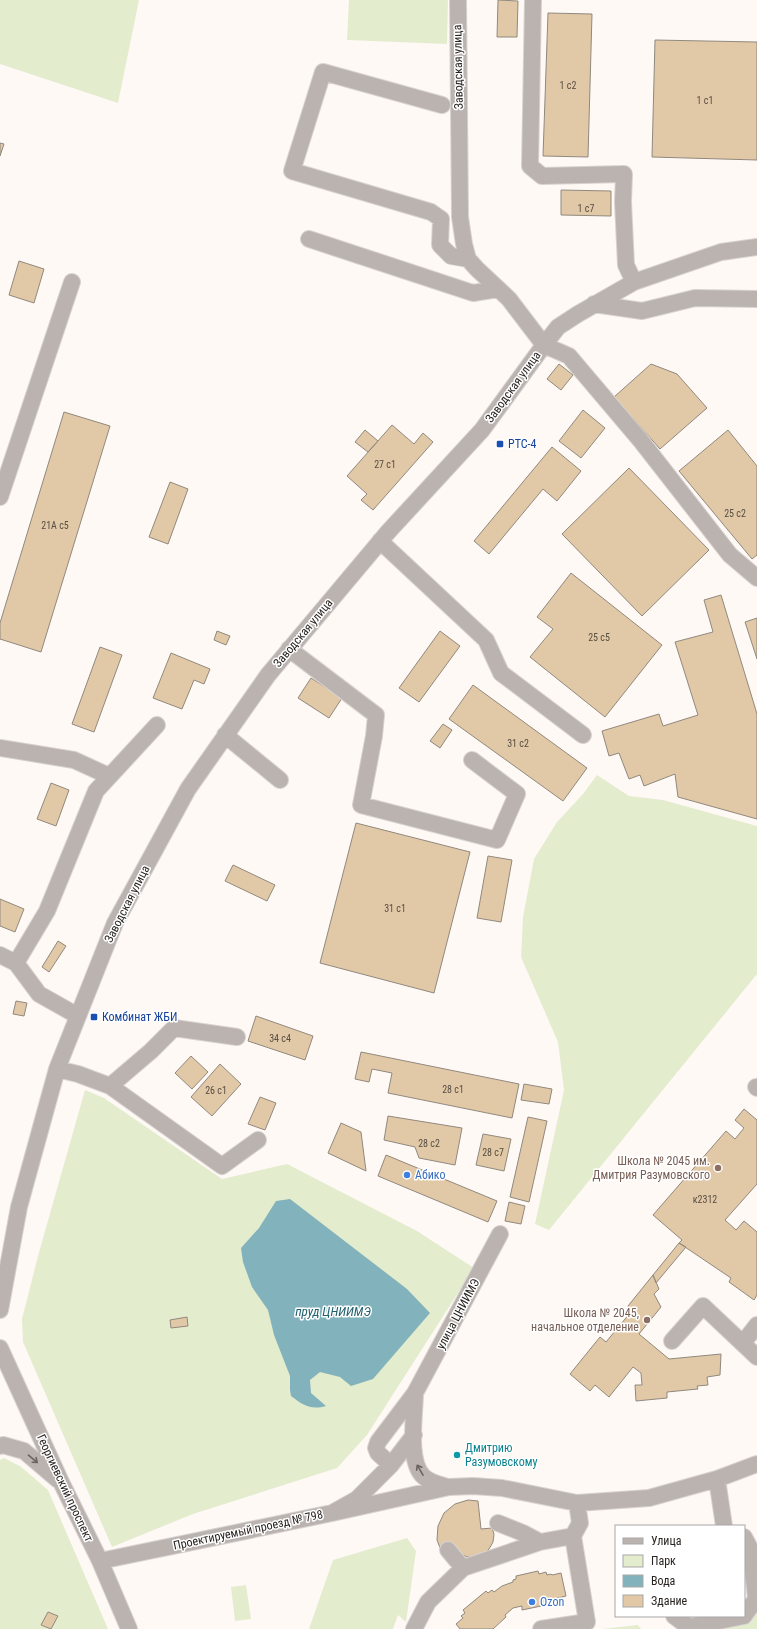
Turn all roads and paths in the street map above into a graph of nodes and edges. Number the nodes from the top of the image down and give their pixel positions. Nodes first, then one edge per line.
1 (458, 0) edge
2 (533, 0) edge
3 (442, 105) dead end
4 (309, 239) dead end
5 (757, 247) edge
6 (468, 259) junction
7 (72, 282) dead end
8 (634, 282) junction
9 (498, 288) junction
10 (757, 299) edge
11 (594, 304) junction
12 (544, 346) junction
13 (0, 497) edge
14 (380, 541) junction
15 (757, 578) edge
16 (289, 649) junction
17 (157, 725) dead end
18 (224, 735) junction
19 (583, 735) dead end
20 (0, 748) edge
21 (472, 760) dead end
22 (109, 776) junction
23 (280, 780) dead end
24 (0, 955) edge
25 (16, 963) junction
26 (78, 1016) junction
27 (237, 1037) dead end
28 (57, 1069) junction
29 (110, 1086) junction
30 (258, 1140) dead end
31 (500, 1234) dead end
32 (0, 1310) edge
33 (757, 1325) edge
34 (672, 1341) dead end
35 (743, 1343) junction
36 (0, 1348) edge
37 (757, 1357) edge
38 (415, 1393) junction
39 (414, 1435) junction
40 (0, 1446) edge
41 (757, 1464) edge
42 (391, 1465) junction
43 (717, 1479) junction
44 (61, 1482) junction
45 (449, 1487) junction
46 (576, 1503) junction
47 (332, 1513) junction
48 (498, 1523) dead end
49 (724, 1525) edge
50 (573, 1536) junction
51 (745, 1539) edge
52 (540, 1542) junction
53 (448, 1550) dead end
54 (100, 1561) junction
55 (463, 1568) junction
56 (745, 1615) edge
57 (675, 1617) edge
58 (739, 1617) edge
59 (129, 1629) edge
60 (414, 1629) edge
61 (541, 1629) edge

1 - 6 street, Заводская улица
2 - 8 street
3 - 6 street
4 - 9 street
5 - 8 street
6 - 9 street, Заводская улица
7 - 13 street
8 - 11 street
9 - 12 street, Заводская улица
10 - 11 street
11 - 12 street
12 - 14 street, Заводская улица
12 - 15 street
14 - 16 street, Заводская улица
14 - 19 street
16 - 18 street, Заводская улица
16 - 21 street
17 - 22 street
18 - 23 street
18 - 26 street, Заводская улица
20 - 22 street
22 - 25 street
24 - 25 street
25 - 26 street
26 - 28 street, Заводская улица
27 - 29 street
28 - 29 street
28 - 32 street, Заводская улица
29 - 30 street
31 - 38 street, улица ЦНИИМЭ
33 - 35 street
34 - 35 street
35 - 37 street
36 - 44 street, Георгиевский проспект
38 - 39 street, улица ЦНИИМЭ
38 - 42 street, улица ЦНИИМЭ
39 - 42 street, Проектируемый проезд № 798
45 -> 39 street, улица ЦНИИМЭ
40 -> 44 street
41 - 43 street
42 - 47 street, Проектируемый проезд № 798
43 - 46 street
43 - 49 street
44 - 54 street, Георгиевский проспект
45 - 46 street
45 - 47 street
46 - 50 street
47 - 54 street, Проектируемый проезд № 798
48 - 52 street
50 - 52 street
50 - 61 street
51 - 56 street
52 - 55 street
53 - 55 street
54 - 59 street, Георгиевский проспект
55 - 60 street
57 - 58 street

